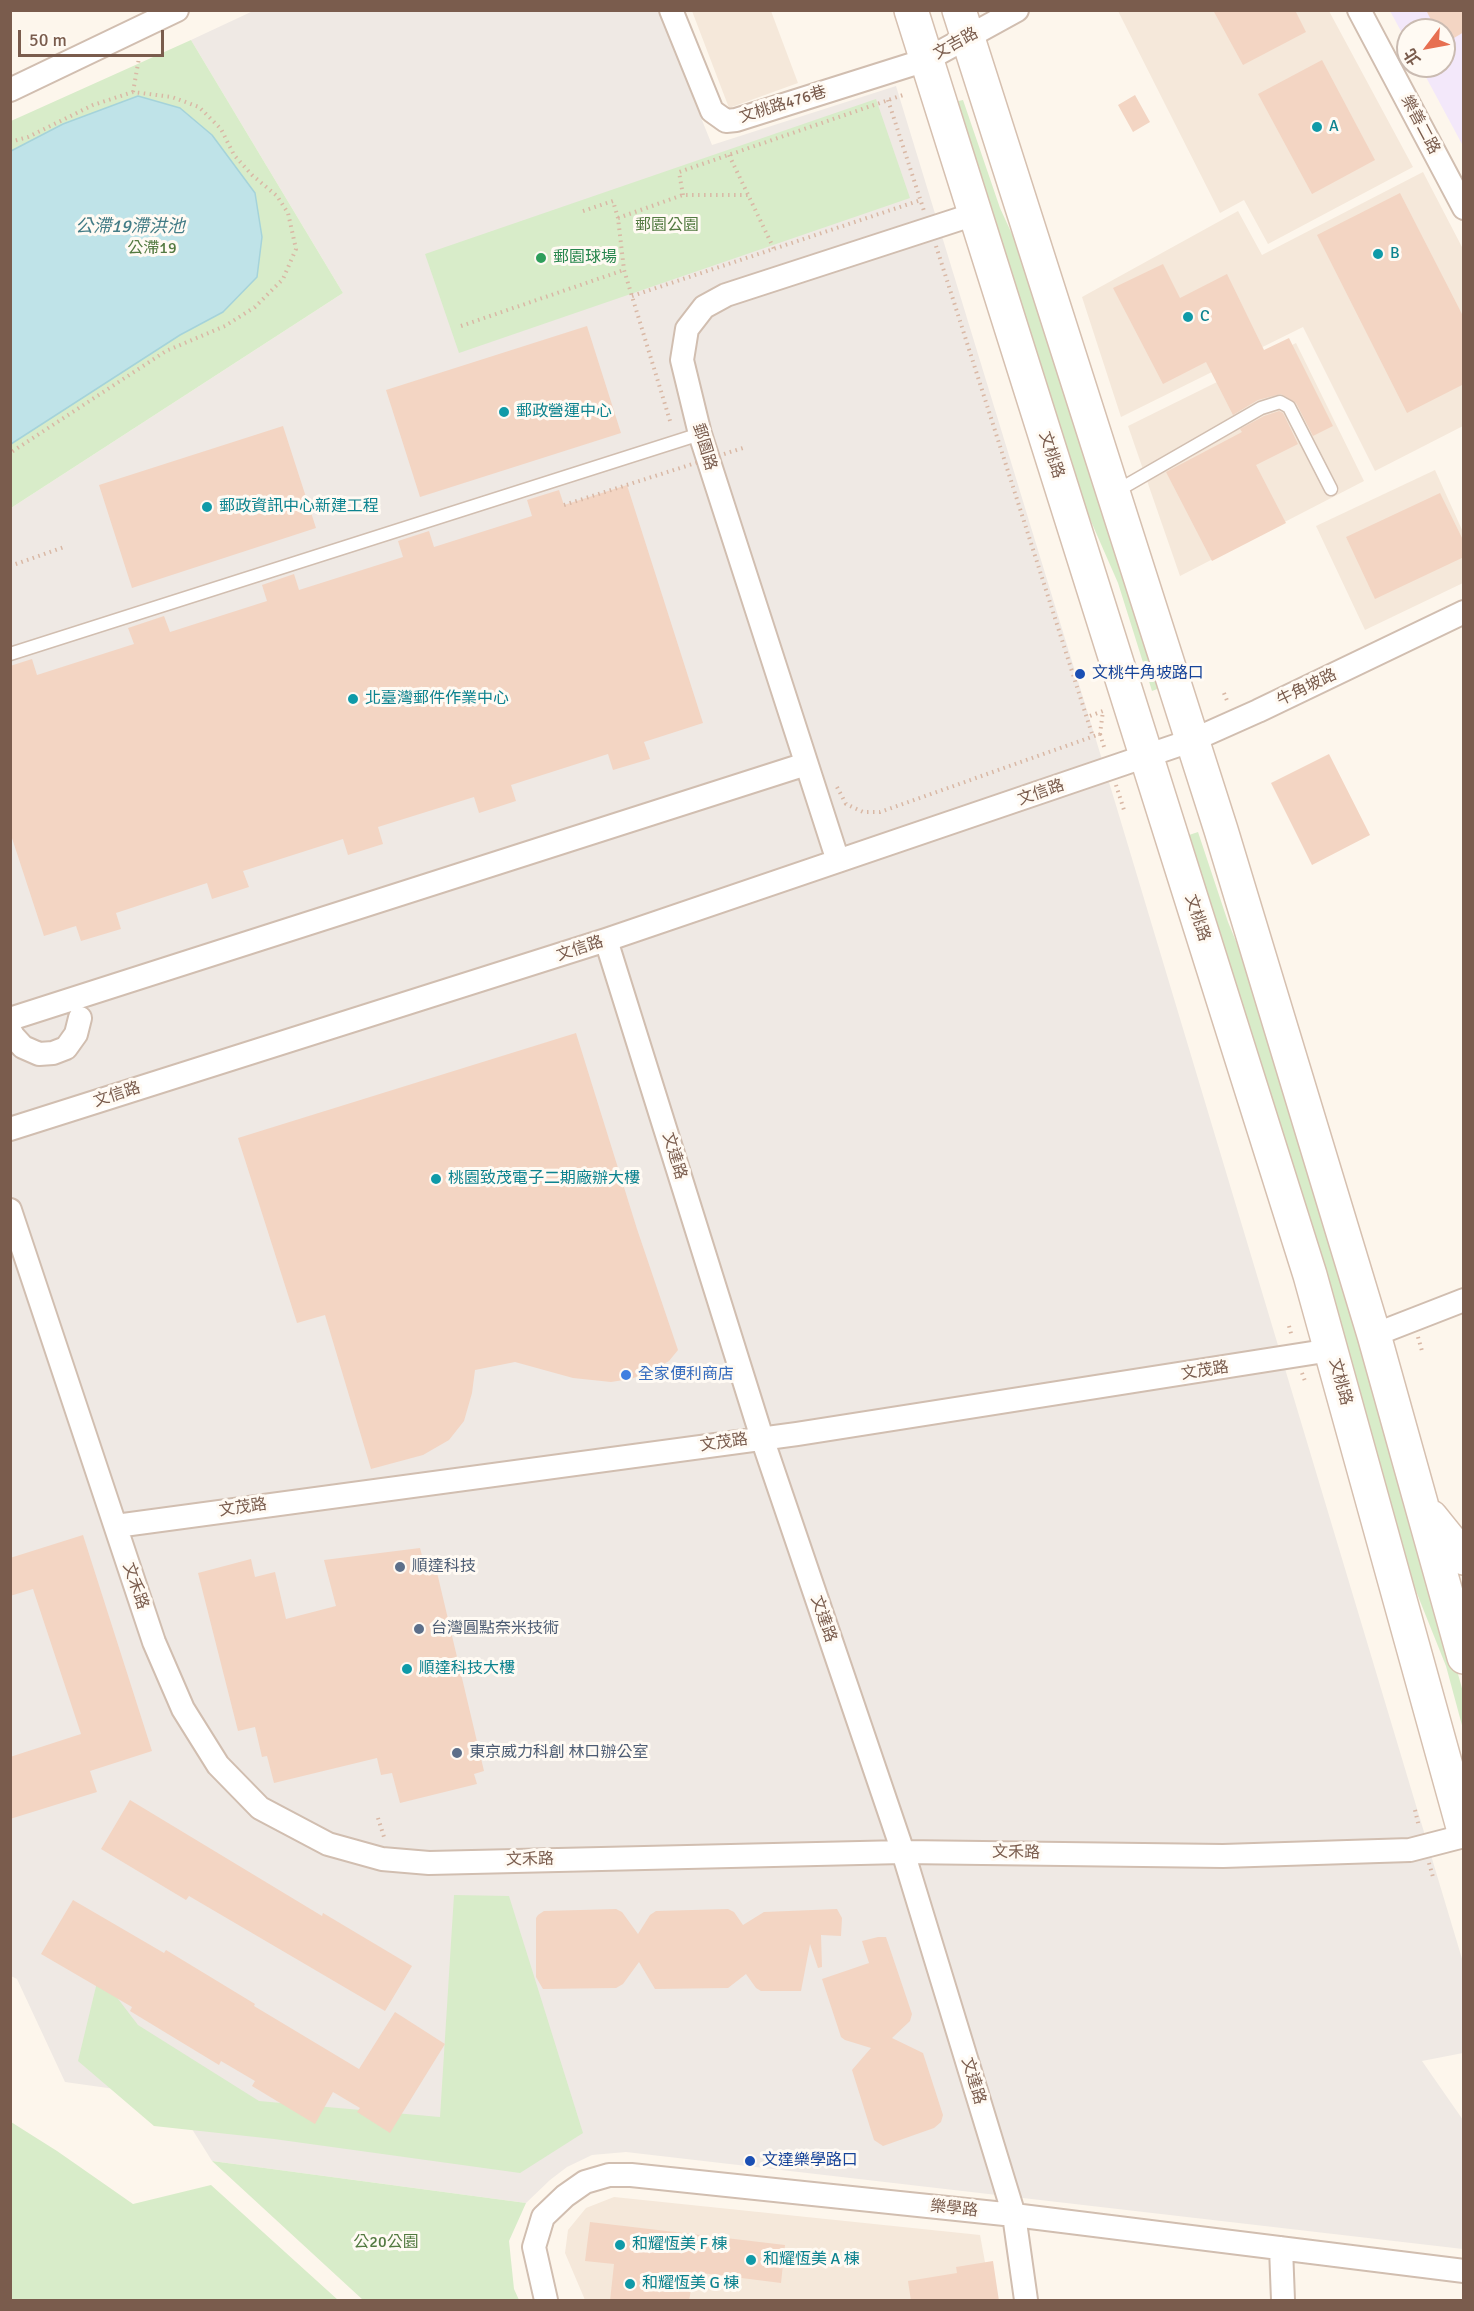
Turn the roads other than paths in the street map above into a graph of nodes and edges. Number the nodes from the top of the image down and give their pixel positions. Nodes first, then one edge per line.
1 (177, 10) edge
2 (671, 10) edge
3 (911, 10) edge
4 (1017, 10) edge
5 (1359, 10) edge
6 (963, 24) edge
7 (926, 60) junction
8 (10, 90) edge
9 (1464, 208) edge
10 (975, 214) junction
11 (700, 434) junction
12 (1331, 489) dead end
13 (1114, 493) junction
14 (1464, 612) edge
15 (10, 654) edge
16 (1193, 740) junction
17 (1146, 756) junction
18 (806, 764) junction
19 (838, 861) junction
20 (606, 940) junction
21 (80, 1018) dead end
22 (10, 1019) edge
23 (10, 1030) edge
24 (10, 1129) edge
25 (10, 1210) edge
26 (1464, 1300) edge
27 (1374, 1335) junction
28 (1332, 1350) junction
29 (762, 1438) junction
30 (1422, 1506) junction
31 (116, 1526) junction
32 (1464, 1558) edge
33 (1464, 1657) edge
34 (1464, 1832) edge
35 (1464, 1836) edge
36 (903, 1852) junction
37 (1014, 2215) junction
38 (1281, 2248) junction
39 (1464, 2271) edge
40 (546, 2301) edge
41 (1026, 2301) edge
42 (1283, 2301) edge

1 - 8 street
2 - 7 street, 文桃路476巷
3 - 7 street, 文桃路
4 - 6 street, 文吉路
5 - 9 street, 樂善二路
6 - 7 street, 文吉路
6 - 13 street
7 - 10 street, 文桃路
10 - 11 street, 郵園路
10 - 17 street, 文桃路
11 - 15 lane
11 - 18 street, 郵園路
12 - 13 lane
13 - 16 street
14 - 16 street, 牛角坡路
16 - 17 street, 牛角坡路
16 - 27 street
17 - 19 street, 文信路
17 - 28 street, 文桃路
18 - 19 street, 郵園路
18 - 22 street
19 - 20 street, 文信路
20 - 24 street, 文信路
20 - 29 street, 文達路
21 - 23 street
25 - 31 street, 文禾路
26 - 27 street
27 - 30 street
28 - 29 street, 文茂路
28 - 34 street, 文桃路
29 - 31 street, 文茂路
29 - 36 street, 文達路
30 - 32 street
30 - 33 street
31 - 36 street, 文禾路
35 - 36 street, 文禾路
36 - 37 street, 文達路
37 - 38 street, 樂學路
37 - 40 street, 樂學路
37 - 41 street, 文達路
38 - 39 street, 樂學路
38 - 42 street

